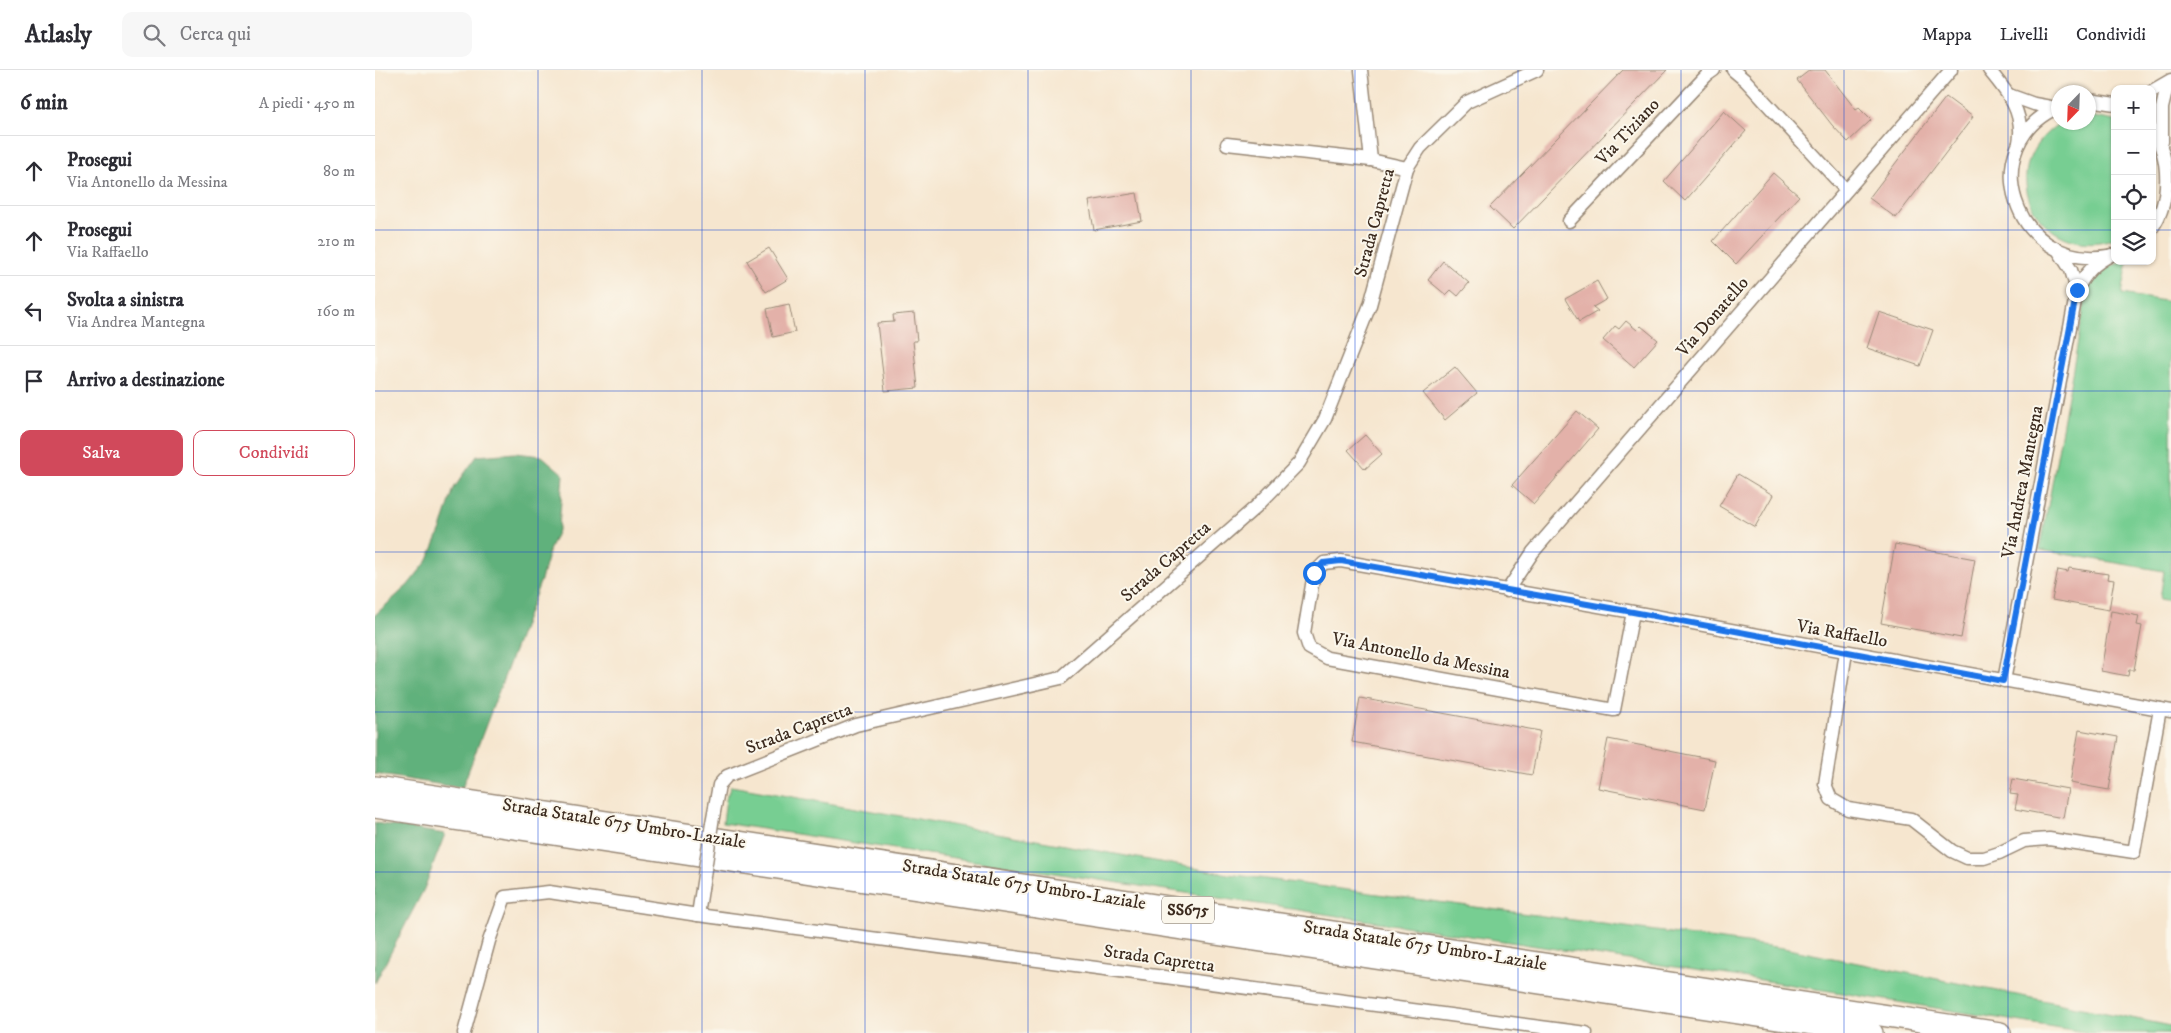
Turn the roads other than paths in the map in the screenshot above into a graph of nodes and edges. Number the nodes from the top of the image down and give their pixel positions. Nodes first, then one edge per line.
1 (1361, 70) edge
2 (1537, 70) edge
3 (1714, 70) edge
4 (1733, 70) edge
5 (1951, 70) edge
6 (1989, 70) edge
7 (2169, 81) edge
8 (2156, 89) edge
9 (2009, 95) junction
10 (2096, 101) edge
11 (2111, 103) edge
12 (2051, 106) edge
13 (2051, 111) edge
14 (2156, 136) edge
15 (1227, 144) dead end
16 (2163, 146) junction
17 (2018, 147) junction
18 (1371, 160) junction
19 (1407, 168) junction
20 (2170, 177) edge
21 (1845, 190) junction
22 (2171, 217) edge
23 (1569, 220) dead end
24 (2156, 222) edge
25 (2156, 225) edge
26 (2057, 250) junction
27 (2111, 254) edge
28 (2111, 255) edge
29 (2077, 290) junction
30 (1507, 592) junction
31 (1633, 612) junction
32 (1846, 652) junction
33 (2003, 681) junction
34 (2165, 710) edge
35 (375, 786) edge
36 (375, 807) edge
37 (698, 914) junction
38 (464, 1033) edge
39 (1586, 1033) edge
40 (1872, 1033) edge
41 (2000, 1033) edge

1 - 18 street
2 - 19 street, Strada Capretta
3 - 23 street, Via Tiziano
4 - 21 street
5 - 21 street, Via Donatello
6 - 9 street
7 - 8 street
7 - 16 street
9 - 12 street
9 - 17 street
10 - 11 street
13 - 17 street
14 - 16 street
15 - 18 street
16 - 20 street
17 - 26 street
18 - 19 street
19 - 37 street, Strada Capretta, bridge
20 - 24 street
21 - 30 street, Via Donatello
22 - 25 street
26 - 27 street
26 - 29 street
28 - 29 street, Via Andrea Mantegna
29 - 33 street, Via Andrea Mantegna
30 - 31 street, Via Raffaello
30 - 31 street, Via Antonello da Messina
31 - 32 street, Via Raffaello
32 - 33 street, Via Raffaello
32 - 34 street
33 - 34 street, Via Raffaello
35 - 41 highway, Strada Statale 675 Umbro-Laziale / SS675
36 - 40 highway, Strada Statale 675 Umbro-Laziale / SS675
37 - 38 street, Strada Capretta
37 - 39 street, Strada Capretta

